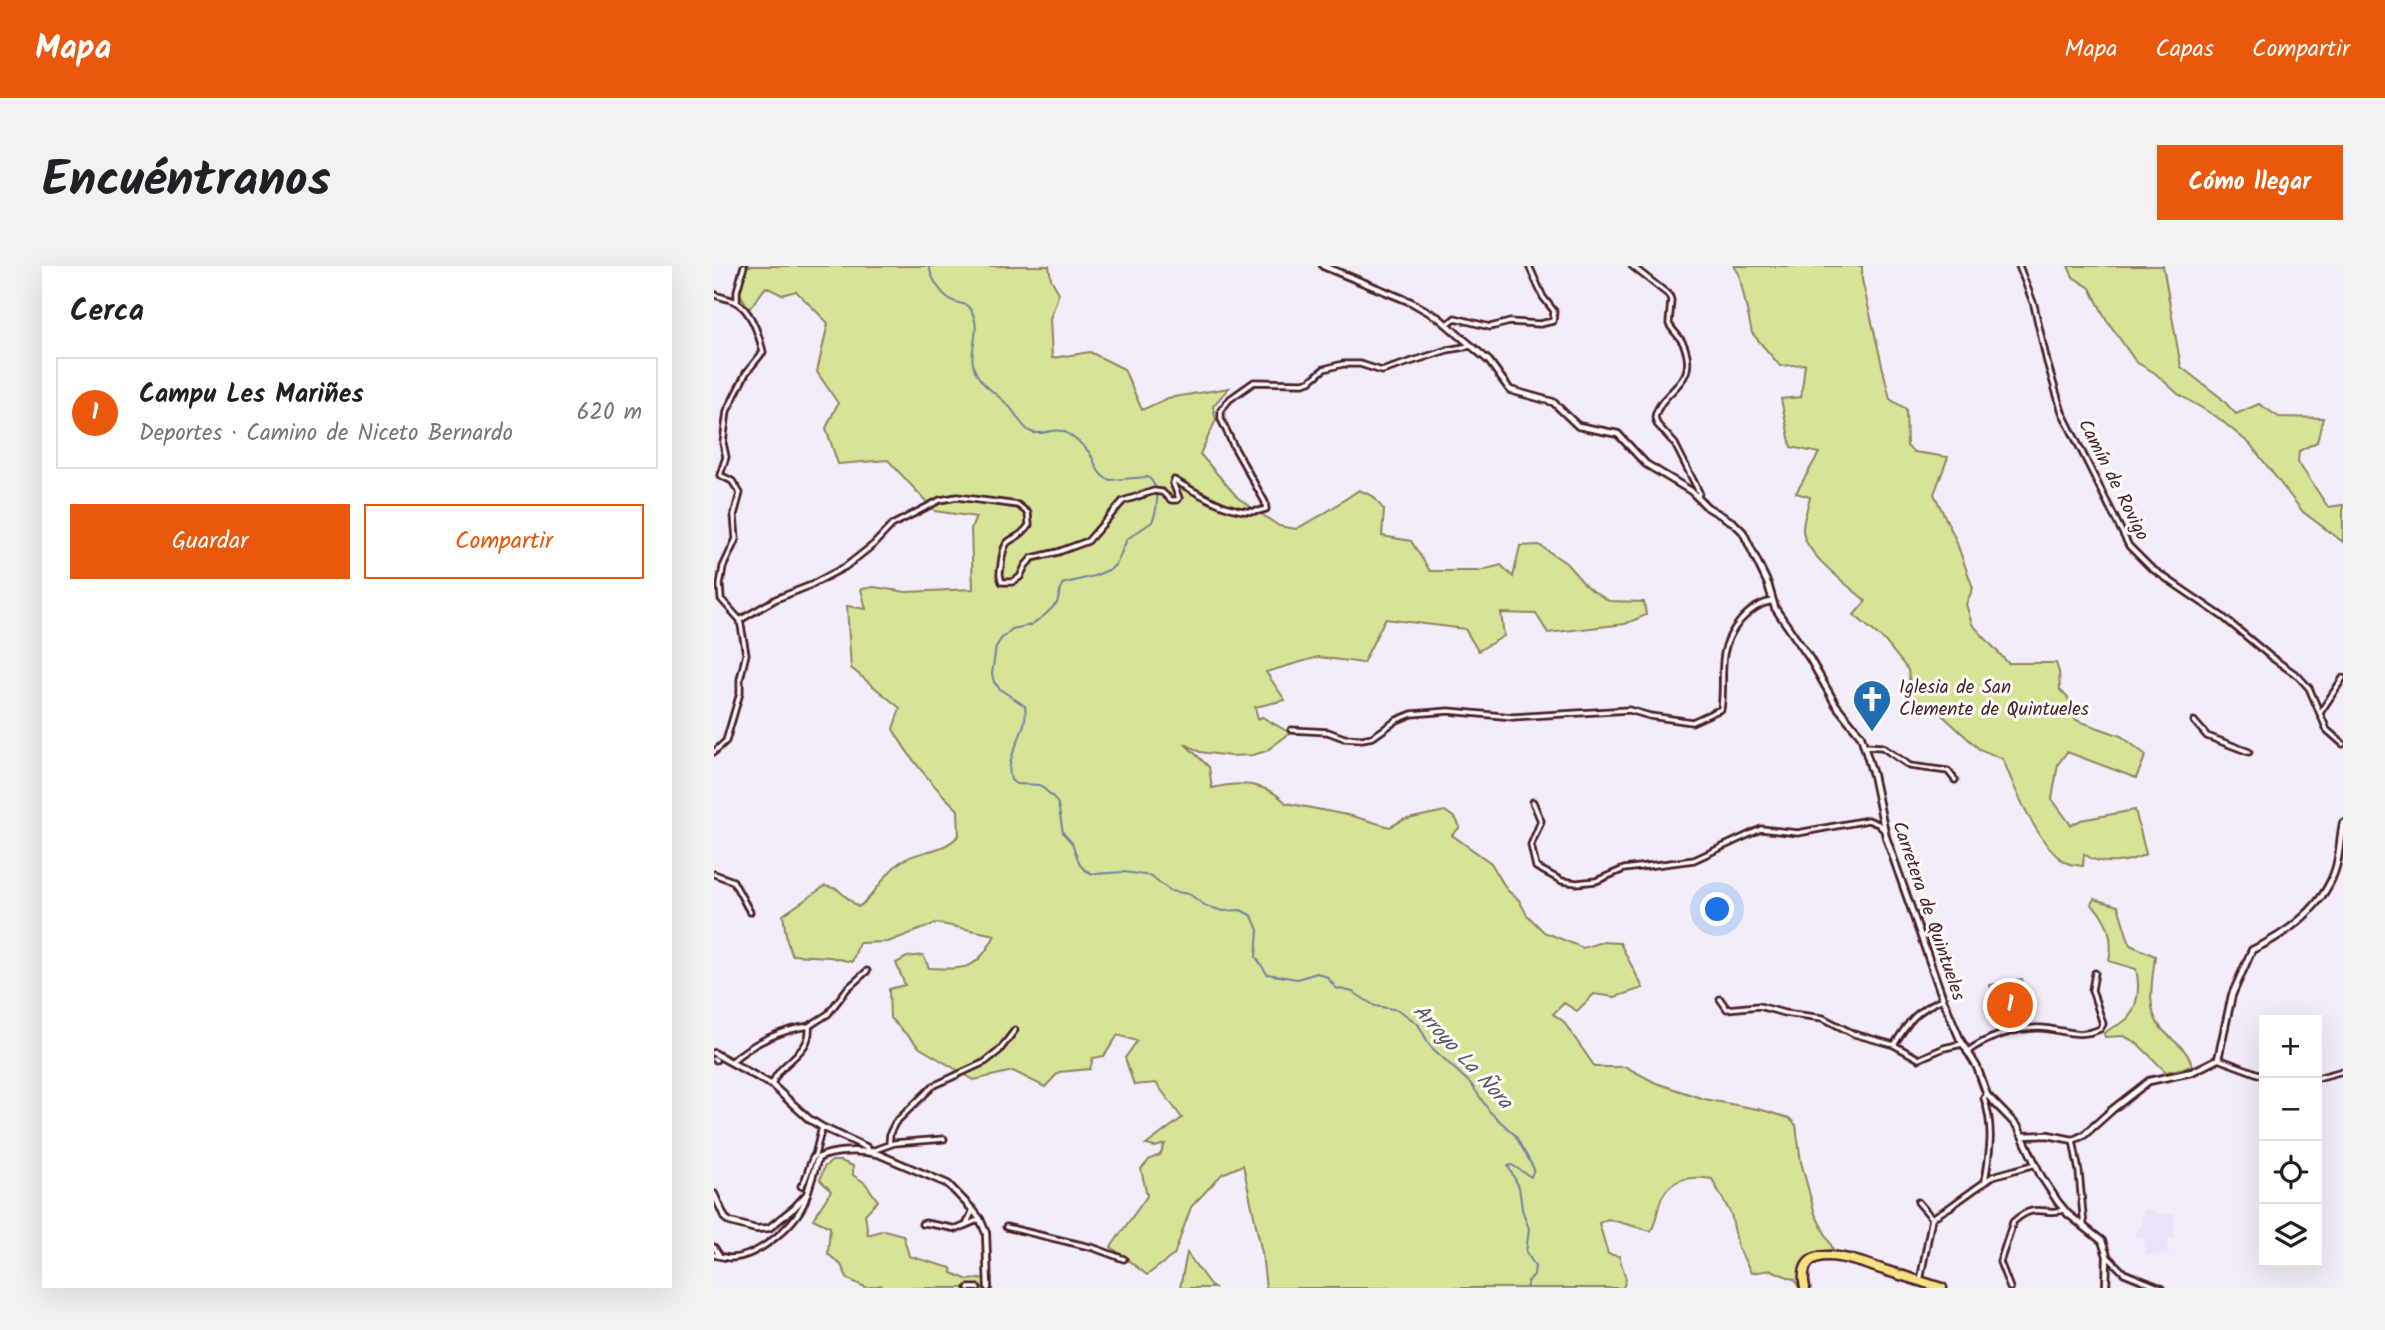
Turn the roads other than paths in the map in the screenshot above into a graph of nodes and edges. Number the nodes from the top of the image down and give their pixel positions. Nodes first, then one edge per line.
1 (744, 266) edge
2 (1323, 266) edge
3 (1529, 266) edge
4 (1632, 266) edge
5 (2019, 266) edge
6 (714, 294) edge
7 (737, 303) junction
8 (1448, 324) junction
9 (1471, 346) junction
10 (714, 474) edge
11 (720, 475) junction
12 (1698, 498) junction
13 (721, 599) junction
14 (714, 600) edge
15 (1773, 601) junction
16 (740, 620) junction
17 (2343, 678) edge
18 (2320, 713) junction
19 (2194, 721) dead end
20 (1291, 730) dead end
21 (2343, 744) edge
22 (1864, 746) junction
23 (714, 752) edge
24 (2249, 752) dead end
25 (1955, 780) dead end
26 (1533, 803) dead end
27 (2343, 823) edge
28 (1884, 829) junction
29 (714, 874) edge
30 (750, 912) dead end
31 (867, 971) dead end
32 (2095, 973) dead end
33 (1720, 999) dead end
34 (1943, 999) junction
35 (809, 1026) junction
36 (1015, 1030) dead end
37 (1962, 1044) junction
38 (1894, 1045) junction
39 (1967, 1052) junction
40 (714, 1053) edge
41 (2218, 1059) junction
42 (716, 1060) edge
43 (731, 1062) junction
44 (2343, 1071) edge
45 (2259, 1074) edge
46 (2322, 1077) edge
47 (772, 1084) junction
48 (1987, 1094) junction
49 (822, 1127) junction
50 (2024, 1136) junction
51 (944, 1139) dead end
52 (2073, 1140) junction
53 (889, 1145) junction
54 (870, 1152) junction
55 (816, 1157) junction
56 (2035, 1164) junction
57 (1985, 1181) junction
58 (801, 1186) dead end
59 (714, 1194) edge
60 (807, 1194) junction
61 (1918, 1202) dead end
62 (973, 1210) junction
63 (2064, 1210) junction
64 (1932, 1218) junction
65 (980, 1219) junction
66 (922, 1224) dead end
67 (966, 1225) junction
68 (2084, 1226) junction
69 (1006, 1227) dead end
70 (714, 1247) edge
71 (717, 1255) edge
72 (2107, 1256) junction
73 (1124, 1258) dead end
74 (1920, 1281) junction
75 (968, 1288) edge
76 (978, 1288) edge
77 (988, 1288) edge
78 (1805, 1288) edge
79 (1942, 1288) edge
80 (2010, 1288) edge
81 (2106, 1288) edge
82 (2161, 1288) edge

1 - 7 street
2 - 8 street, Carretera de Quintueles
3 - 8 street
4 - 12 street
5 - 18 street, Camín de Rovigo
6 - 7 street
7 - 11 street
8 - 9 street, Carretera de Quintueles
9 - 12 street, Carretera de Quintueles
9 - 16 street
10 - 11 street
11 - 13 street
12 - 15 street, Carretera de Quintueles
13 - 14 street
13 - 16 street
15 - 20 street
15 - 22 street, Carretera de Quintueles
16 - 23 street
17 - 18 street
18 - 21 street, Camín de Rovigo
19 - 24 street
22 - 25 street
22 - 28 street, Carretera de Quintueles
26 - 28 street
27 - 41 street
28 - 34 street, Carretera de Quintueles
29 - 30 street
31 - 35 street
32 - 39 street
33 - 38 street
34 - 37 street, Carretera de Quintueles
34 - 38 street
35 - 43 street
35 - 47 street
36 - 53 street
37 - 38 street
37 - 39 street, Carretera de Quintueles
39 - 48 street, Carretera de Quintueles
40 - 42 street
41 - 45 street
41 - 52 street
42 - 43 street
43 - 47 street
44 - 46 street
47 - 49 street
48 - 50 street, Carretera de Quintueles
48 - 57 street
49 - 54 street
49 - 55 street
50 - 52 street
50 - 56 street, Carretera de Quintueles
51 - 53 street
52 - 68 street
53 - 54 street
54 - 55 street
54 - 62 street
55 - 58 street
55 - 60 street
56 - 57 street
56 - 63 street, Carretera de Quintueles
57 - 64 street
59 - 60 street
60 - 71 street
61 - 64 street
62 - 65 street
62 - 67 street
63 - 68 street, Carretera de Quintueles
63 - 80 street
64 - 74 street
65 - 67 street
65 - 77 street
66 - 67 street
68 - 72 street, Carretera de Quintueles
69 - 73 street
70 - 71 street
72 - 81 street
72 - 82 street
74 - 78 highway
74 - 79 highway
75 - 76 street

